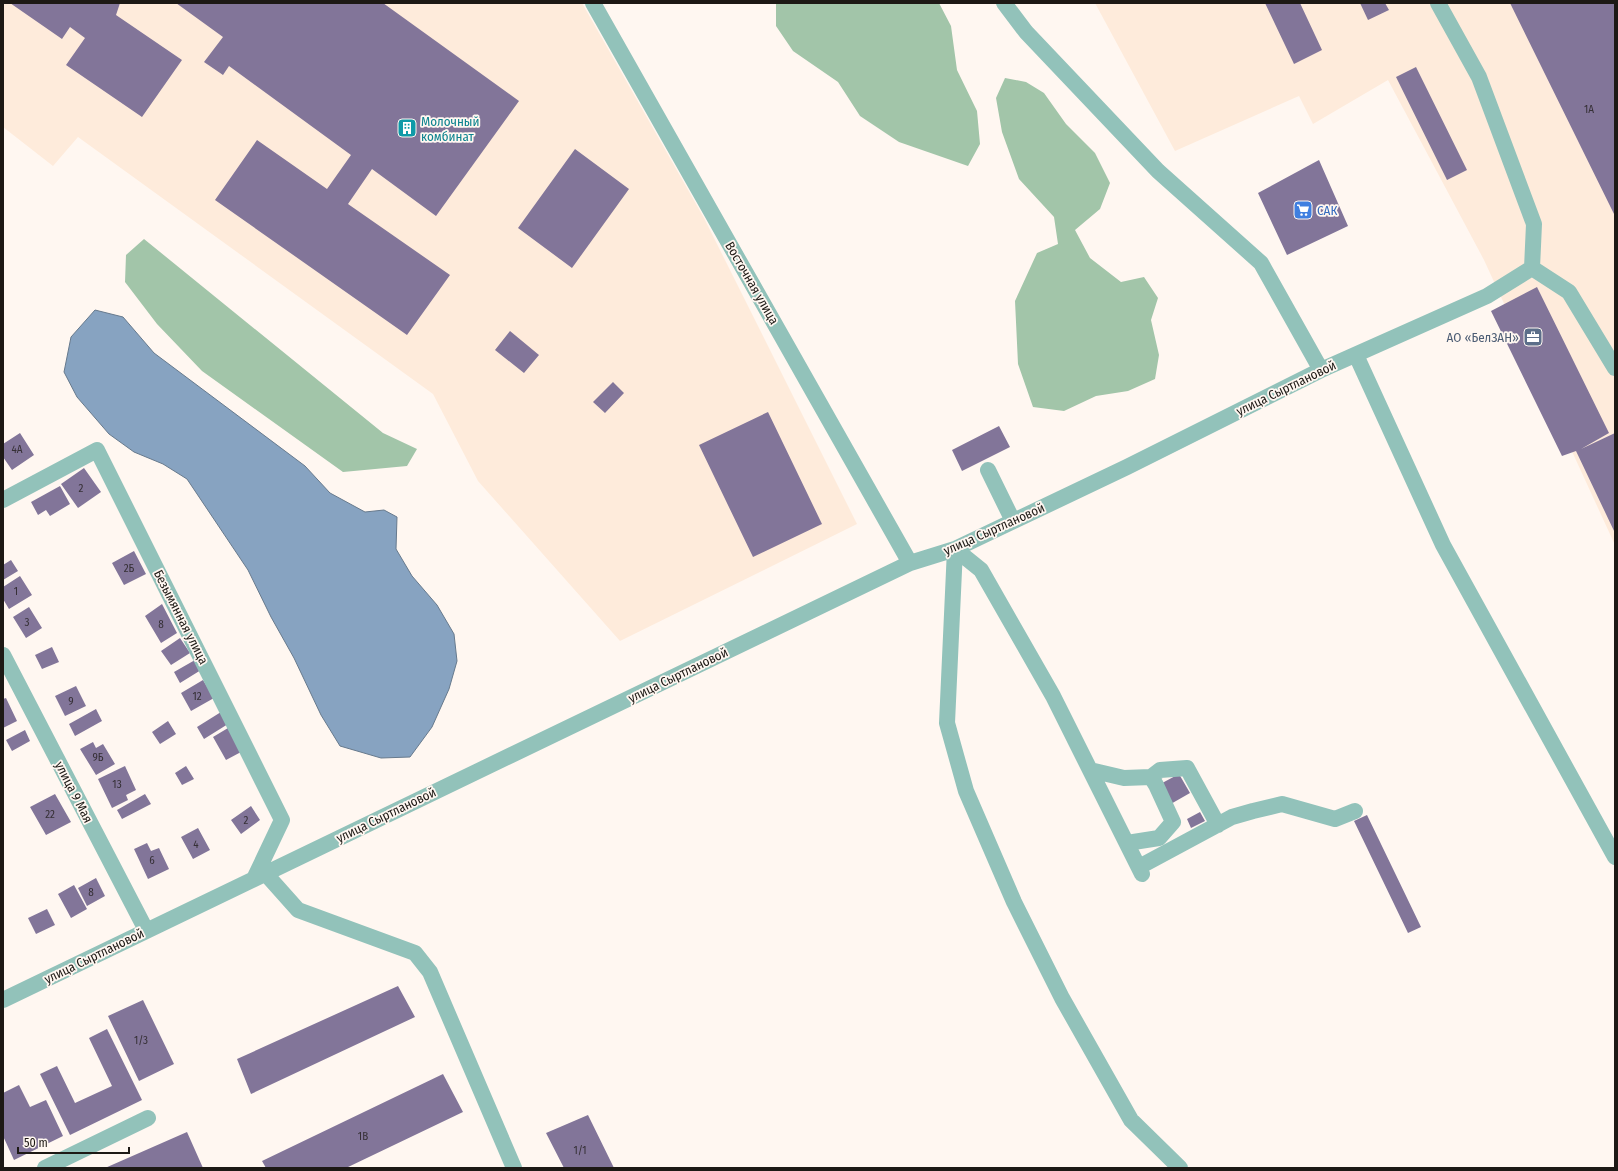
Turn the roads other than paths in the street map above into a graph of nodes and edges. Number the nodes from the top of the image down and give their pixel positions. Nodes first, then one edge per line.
1 (593, 3) edge
2 (1004, 3) edge
3 (1438, 3) edge
4 (1532, 268) junction
5 (1356, 355) junction
6 (1615, 368) edge
7 (1321, 370) junction
8 (988, 470) dead end
9 (3, 500) edge
10 (1013, 521) junction
11 (954, 549) junction
12 (910, 563) junction
13 (3, 655) edge
14 (1090, 770) junction
15 (1151, 777) junction
16 (1355, 811) dead end
17 (1218, 825) junction
18 (1127, 843) junction
19 (1615, 857) edge
20 (260, 876) junction
21 (146, 930) junction
22 (3, 1000) edge
23 (148, 1118) dead end
24 (46, 1168) edge
25 (514, 1168) edge
26 (1180, 1168) edge

1 - 12 street, Восточная улица
2 - 7 street
3 - 4 street
4 - 5 street, улица Сыртлановой
4 - 6 street
5 - 7 street, улица Сыртлановой
5 - 19 street
7 - 10 street, улица Сыртлановой
8 - 10 street
9 - 20 street, Безымянная улица
10 - 11 street, улица Сыртлановой
11 - 12 street, улица Сыртлановой
11 - 14 street
11 - 26 street
12 - 20 street, улица Сыртлановой
13 - 21 street, улица 9 Мая
14 - 15 street
14 - 18 street
15 - 17 street
15 - 18 street
16 - 17 street
17 - 18 street
20 - 21 street, улица Сыртлановой
20 - 25 street
21 - 22 street, улица Сыртлановой
23 - 24 street

